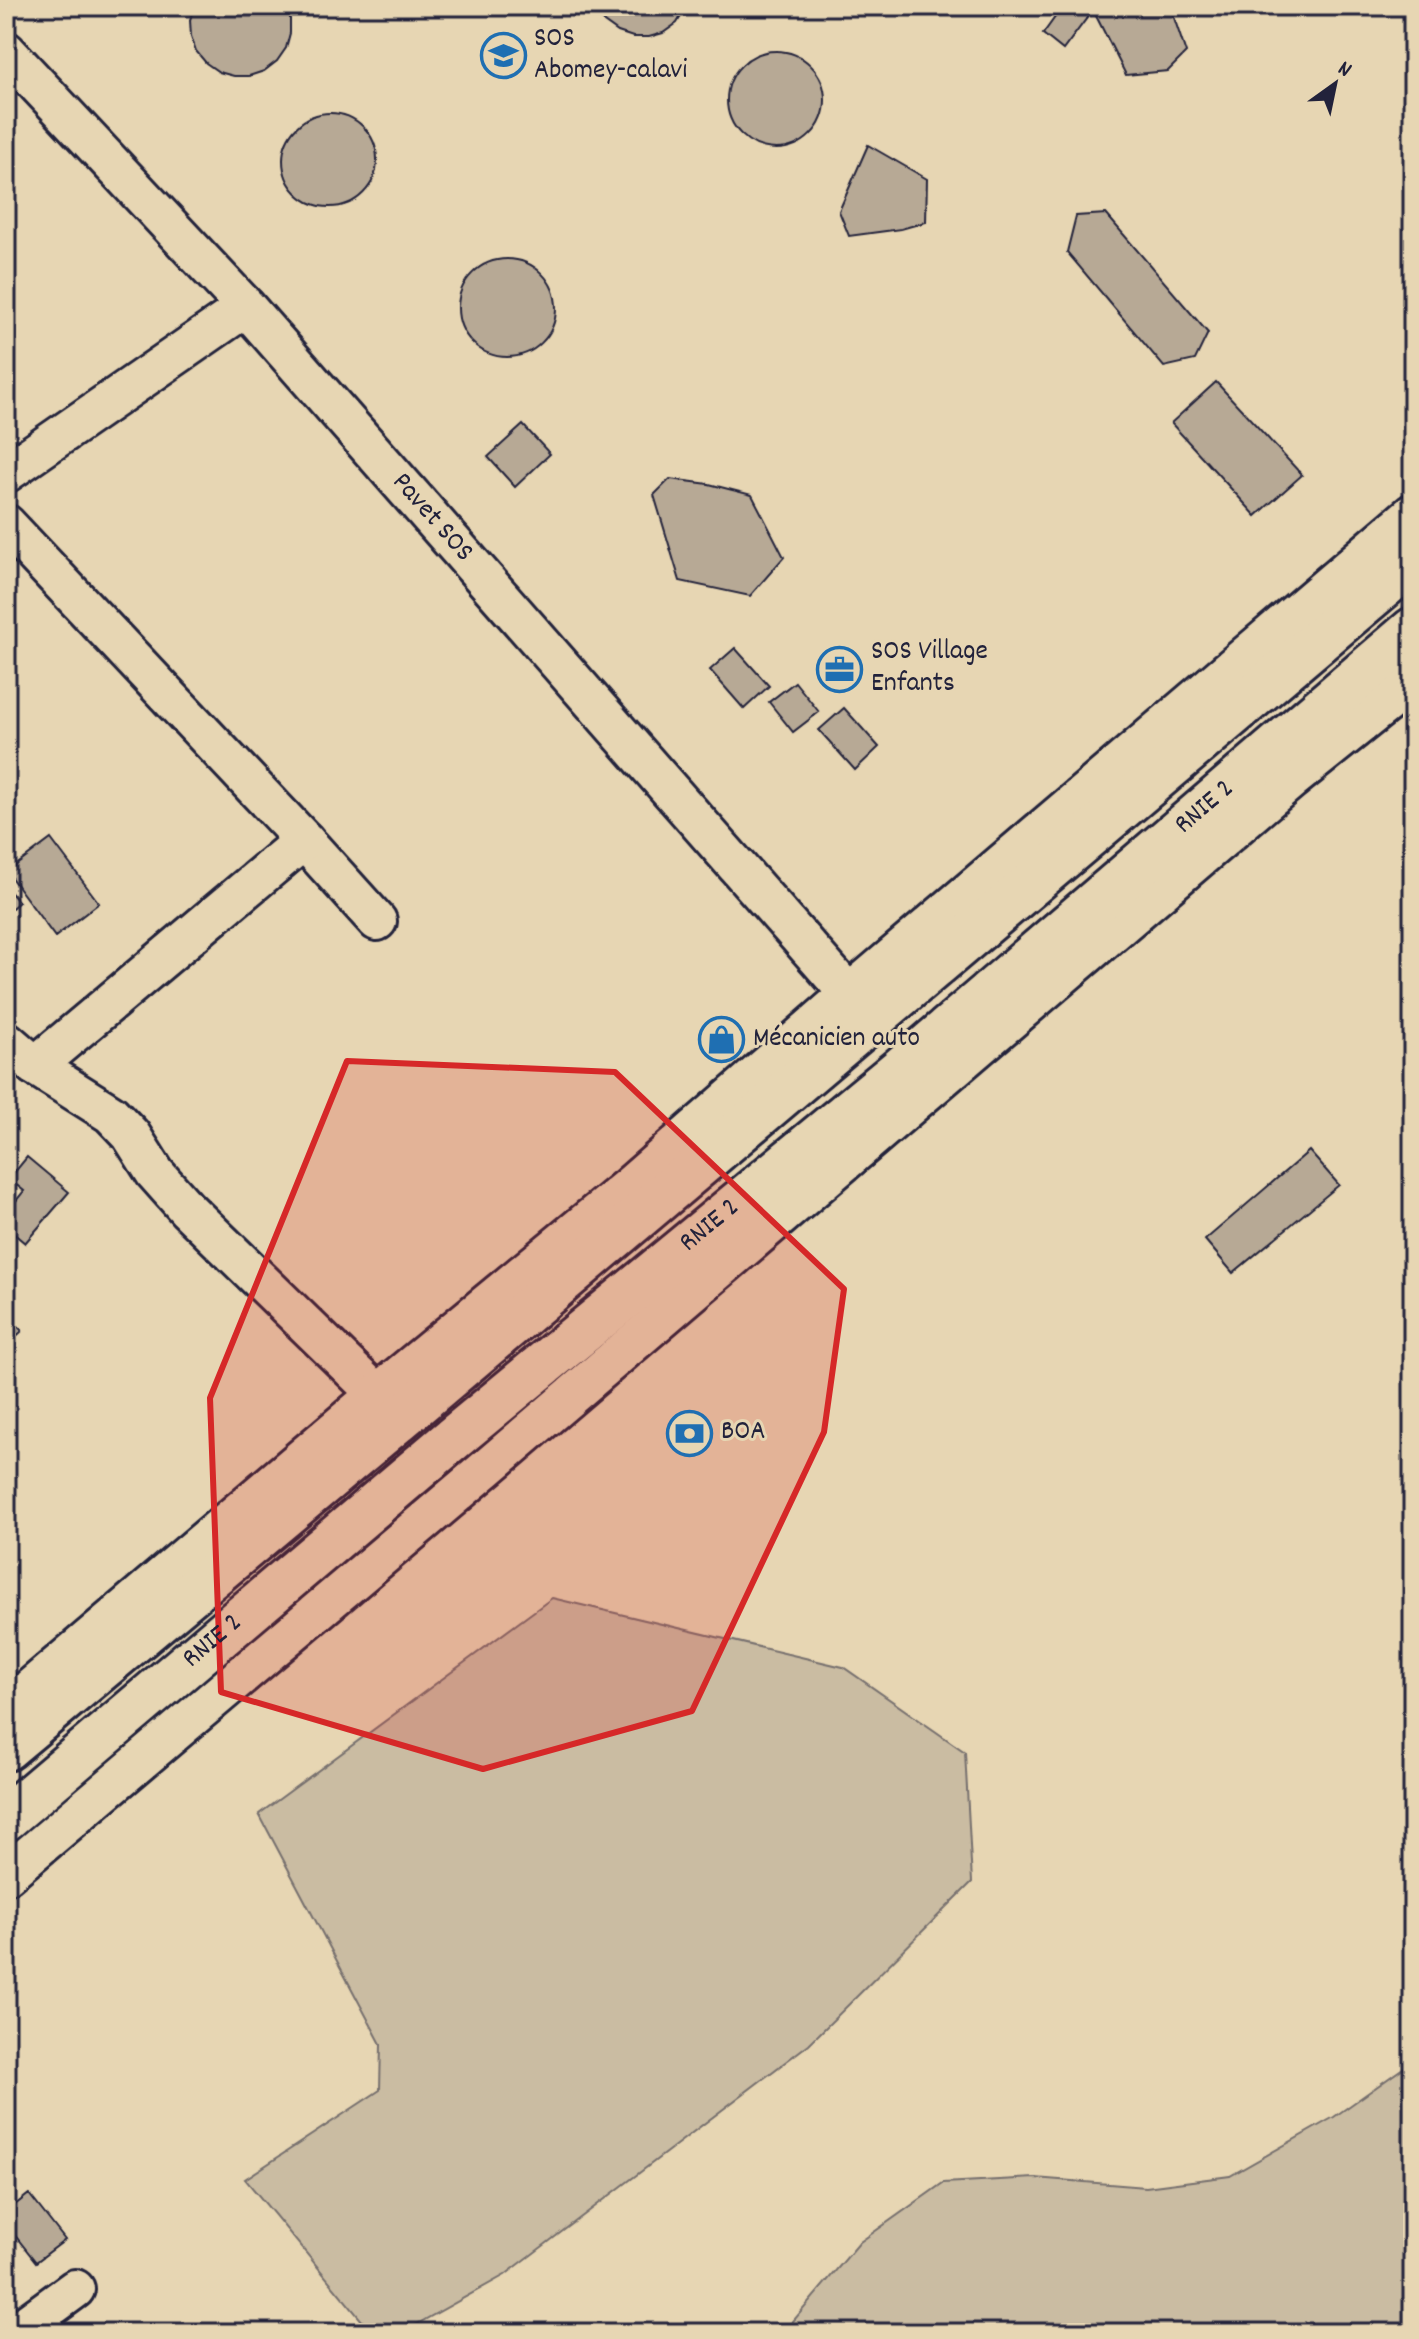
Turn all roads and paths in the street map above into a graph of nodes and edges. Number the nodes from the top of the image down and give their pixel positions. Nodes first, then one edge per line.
1 (6, 51) edge
2 (246, 307) junction
3 (6, 473) edge
4 (1413, 513) edge
5 (6, 524) edge
6 (1413, 561) edge
7 (1413, 630) edge
8 (1413, 682) edge
9 (304, 840) junction
10 (377, 921) dead end
11 (849, 994) junction
12 (6, 1041) edge
13 (35, 1066) junction
14 (377, 1394) junction
15 (6, 1709) edge
16 (6, 1748) edge
17 (6, 1818) edge
18 (6, 1875) edge
19 (75, 2289) dead end
20 (15, 2333) edge

1 - 2 street, Pavet SOS
2 - 3 street
2 - 11 street, Pavet SOS
4 - 11 street
5 - 9 street
6 - 16 highway, RNIE 2 / RNIE 2
7 - 17 highway, RNIE 2 / RNIE 2
8 - 18 street
9 - 10 street
9 - 13 street
11 - 14 street
12 - 13 street
13 - 14 street
14 - 15 street
19 - 20 street

